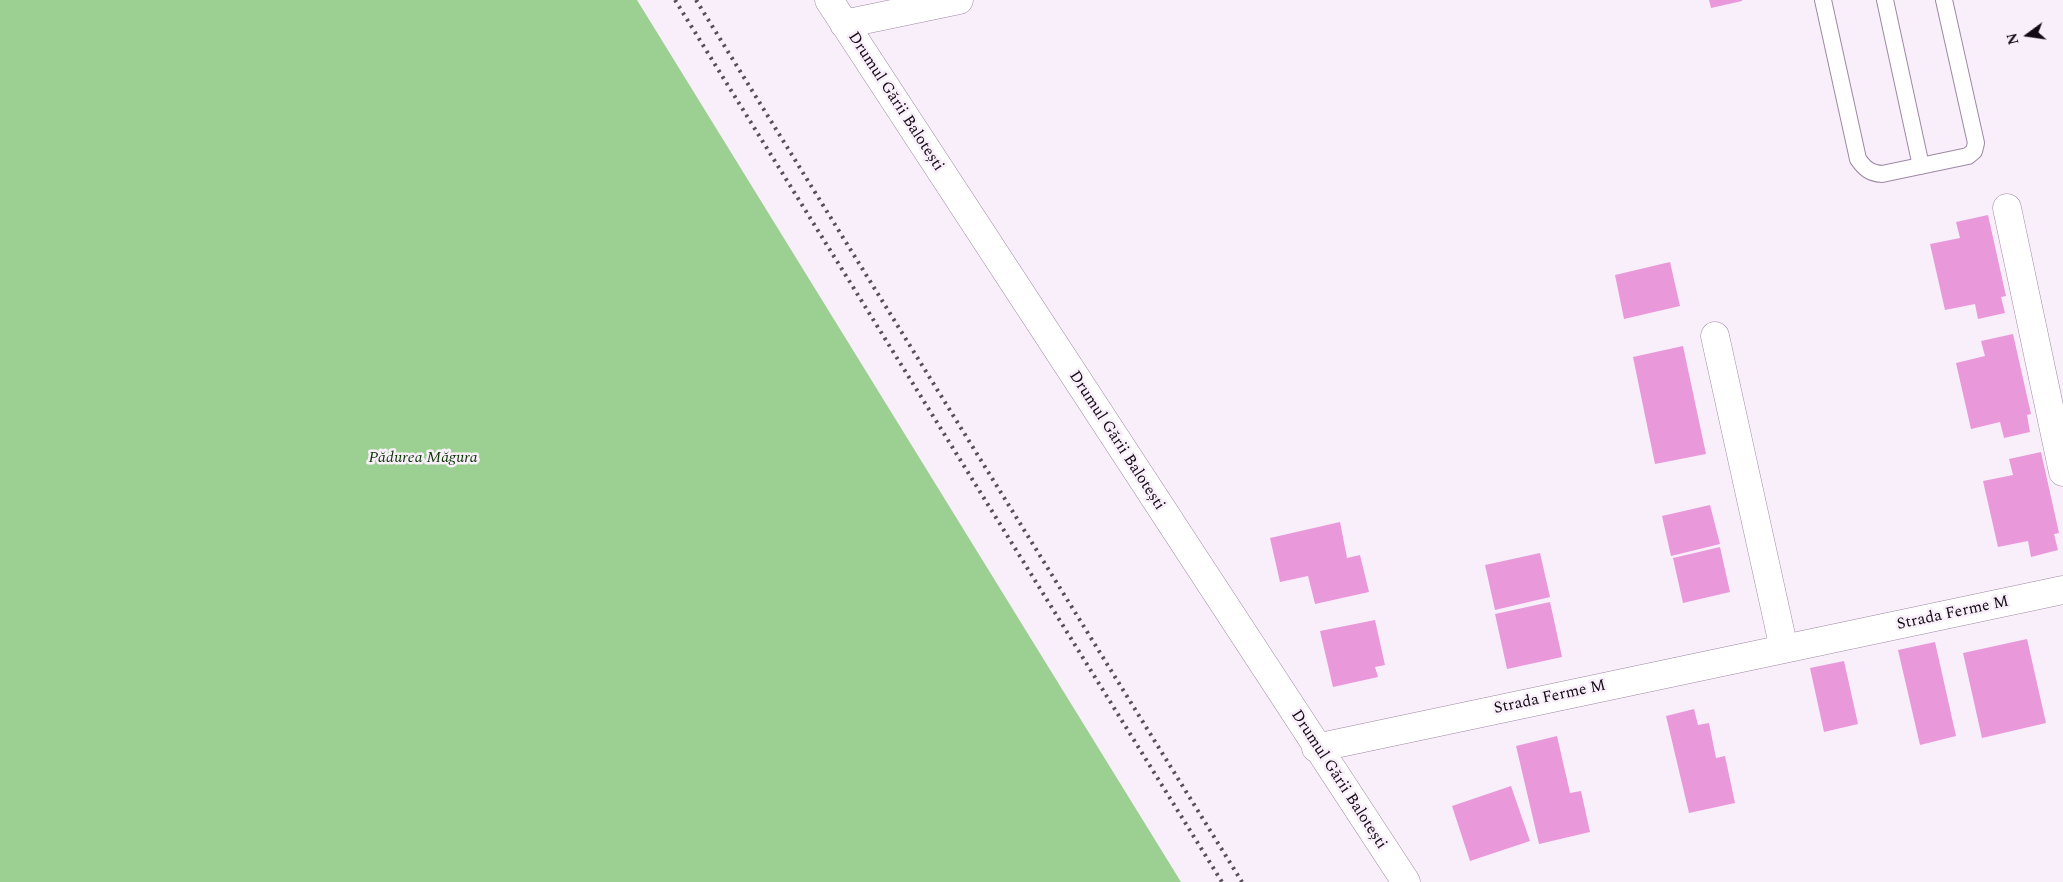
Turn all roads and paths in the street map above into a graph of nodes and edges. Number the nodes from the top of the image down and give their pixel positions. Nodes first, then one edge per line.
1 (829, 0) edge
2 (959, 0) edge
3 (1823, 0) edge
4 (1885, 0) edge
5 (1944, 0) edge
6 (844, 24) junction
7 (1921, 166) junction
8 (2007, 208) dead end
9 (1715, 336) dead end
10 (2063, 472) edge
11 (2063, 590) edge
12 (1784, 649) junction
13 (1316, 748) junction
14 (1406, 882) edge

1 - 6 street, Drumul Gării Balotești
2 - 6 street
3 - 7 lane
4 - 7 lane
5 - 7 lane
6 - 13 street, Drumul Gării Balotești
8 - 10 street
9 - 12 street
11 - 12 street, Strada Ferme M
12 - 13 street, Strada Ferme M
13 - 14 street, Drumul Gării Balotești

